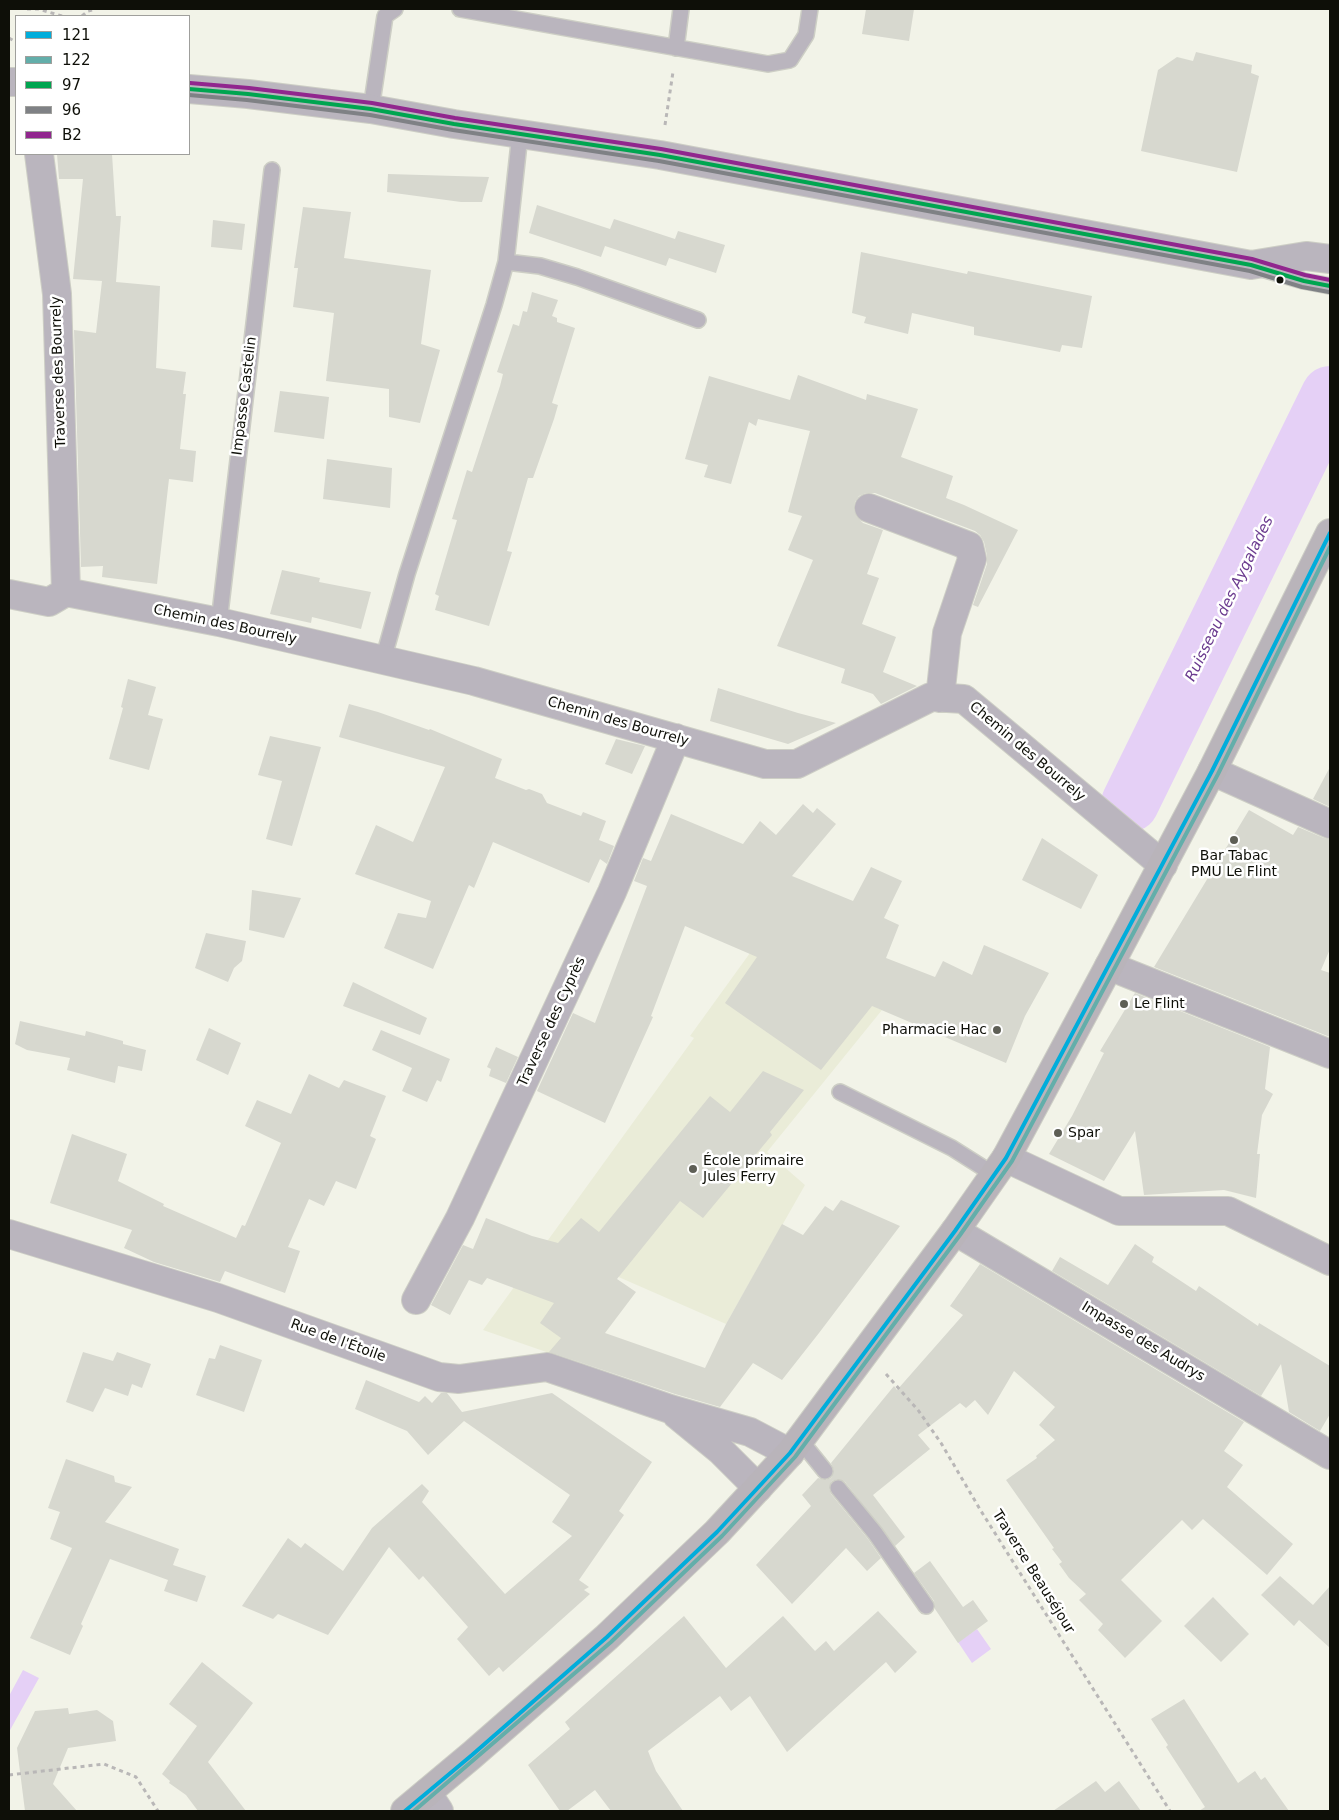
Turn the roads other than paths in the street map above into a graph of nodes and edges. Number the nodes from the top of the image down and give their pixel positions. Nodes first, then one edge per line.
1 (460, 9) edge
2 (681, 9) edge
3 (810, 9) edge
4 (387, 11) edge
5 (676, 48) junction
6 (190, 90) edge
7 (371, 109) junction
8 (520, 134) junction
9 (39, 155) edge
10 (272, 170) dead end
11 (1330, 259) edge
12 (506, 262) junction
13 (1251, 265) junction
14 (1330, 286) edge
15 (698, 320) dead end
16 (869, 508) dead end
17 (1330, 533) edge
18 (66, 592) junction
19 (9, 594) edge
20 (219, 622) junction
21 (383, 660) junction
22 (940, 698) junction
23 (676, 738) junction
24 (1212, 771) junction
25 (1330, 824) edge
26 (1163, 865) junction
27 (1109, 966) junction
28 (1330, 1054) edge
29 (840, 1092) dead end
30 (999, 1166) junction
31 (955, 1231) junction
32 (9, 1234) edge
33 (1330, 1261) edge
34 (416, 1300) dead end
35 (670, 1409) junction
36 (795, 1446) junction
37 (1330, 1454) edge
38 (824, 1471) dead end
39 (758, 1488) junction
40 (838, 1488) dead end
41 (926, 1606) dead end
42 (433, 1802) edge
43 (405, 1811) edge

1 - 5 lane
2 - 5 lane
3 - 5 lane
4 - 7 lane
6 - 7 street
7 - 8 street
8 - 12 lane
8 - 13 street
9 - 18 street, Traverse des Bourrely
10 - 20 lane, Impasse Castelin
11 - 13 street
12 - 15 lane
12 - 21 lane
13 - 14 lane
16 - 22 street
17 - 24 main road
18 - 19 street
18 - 20 street, Chemin des Bourrely
20 - 21 street, Chemin des Bourrely
21 - 23 street, Chemin des Bourrely
22 - 23 street, Chemin des Bourrely
22 - 26 street, Chemin des Bourrely
23 - 34 street, Traverse des Cyprès
24 - 25 street
24 - 26 main road
26 - 27 main road
27 - 28 street
27 - 30 main road
29 - 30 lane
30 - 31 main road
30 - 33 street
31 - 36 main road
31 - 37 street, Impasse des Audrys
32 - 35 street, Rue de l'Étoile
35 - 36 street, Rue de l'Étoile
35 - 39 street, Rue de l'Étoile
36 - 38 lane
36 - 39 main road
39 - 42 main road
40 - 41 lane
42 - 43 main road

